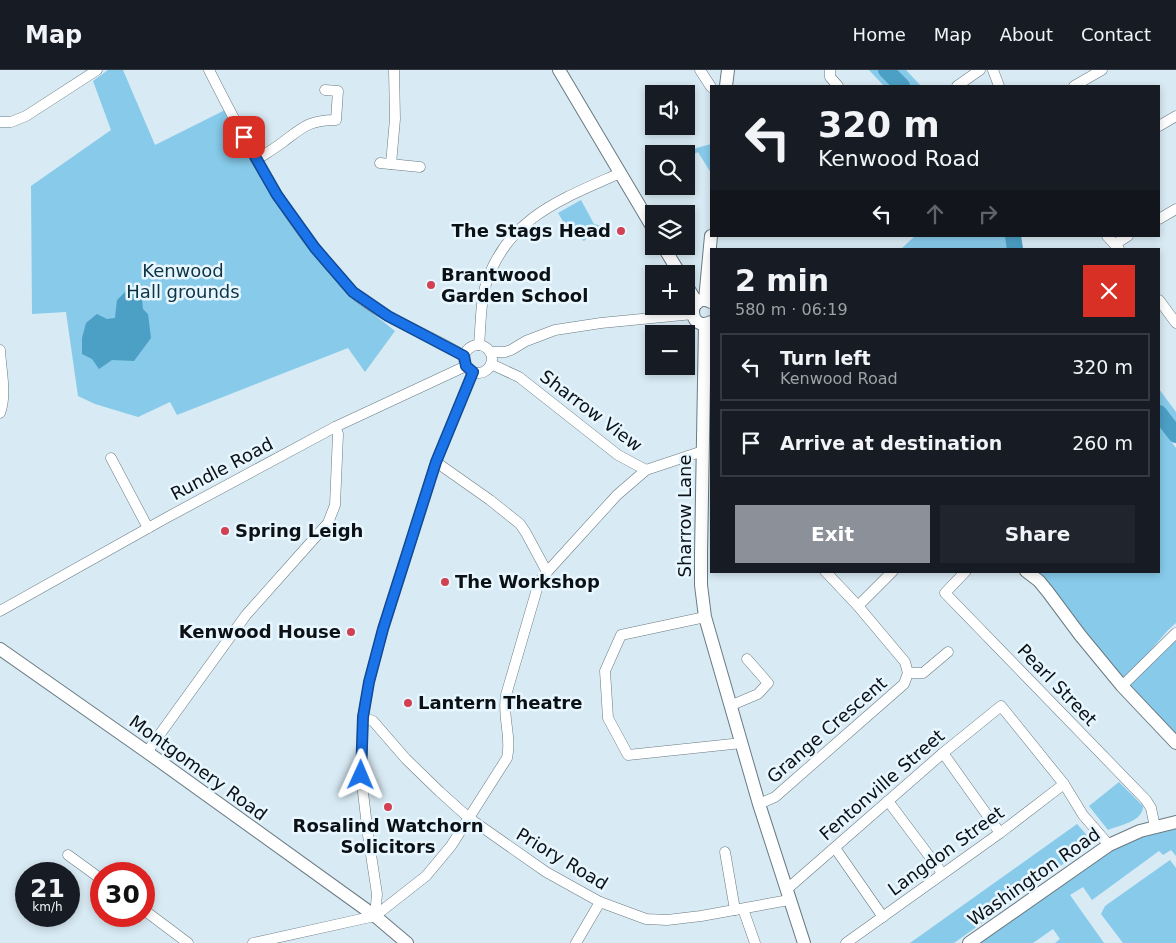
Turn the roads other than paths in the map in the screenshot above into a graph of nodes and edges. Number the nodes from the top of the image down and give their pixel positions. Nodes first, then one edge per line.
1 (97, 70) edge
2 (209, 70) edge
3 (394, 70) edge
4 (559, 70) edge
5 (700, 70) edge
6 (728, 70) edge
7 (830, 70) edge
8 (980, 70) edge
9 (994, 70) edge
10 (1102, 70) edge
11 (710, 85) edge
12 (726, 85) edge
13 (837, 85) edge
14 (958, 85) edge
15 (998, 85) edge
16 (1076, 85) edge
17 (324, 90) dead end
18 (1176, 116) edge
19 (0, 122) edge
20 (1160, 125) edge
21 (256, 160) junction
22 (380, 163) dead end
23 (391, 164) junction
24 (420, 167) dead end
25 (620, 173) junction
26 (1176, 209) edge
27 (645, 215) edge
28 (1160, 218) edge
29 (1108, 237) edge
30 (1127, 237) edge
31 (1117, 246) edge
32 (710, 249) edge
33 (1160, 301) edge
34 (701, 305) edge
35 (1176, 322) edge
36 (708, 323) edge
37 (479, 345) junction
38 (0, 350) edge
39 (490, 352) junction
40 (491, 364) junction
41 (468, 365) junction
42 (0, 413) edge
43 (336, 426) junction
44 (702, 451) junction
45 (111, 458) dead end
46 (436, 462) junction
47 (646, 470) junction
48 (707, 487) edge
49 (148, 528) junction
50 (546, 572) junction
51 (827, 573) edge
52 (891, 573) edge
53 (964, 573) edge
54 (1029, 573) edge
55 (858, 606) junction
56 (0, 611) edge
57 (705, 617) junction
58 (1176, 633) edge
59 (0, 649) edge
60 (948, 652) dead end
61 (747, 659) dead end
62 (908, 673) junction
63 (1122, 686) junction
64 (732, 704) junction
65 (363, 717) junction
66 (742, 743) junction
67 (1176, 743) edge
68 (147, 752) junction
69 (943, 752) junction
70 (1064, 784) junction
71 (888, 801) junction
72 (759, 804) junction
73 (469, 818) junction
74 (1176, 822) edge
75 (1155, 827) junction
76 (1000, 833) junction
77 (1109, 845) junction
78 (835, 848) junction
79 (725, 852) dead end
80 (68, 855) dead end
81 (90, 871) edge
82 (942, 874) junction
83 (787, 895) junction
84 (600, 902) junction
85 (739, 909) junction
86 (375, 916) junction
87 (883, 917) junction
88 (155, 918) edge
89 (188, 943) edge
90 (253, 943) edge
91 (407, 943) edge
92 (576, 943) edge
93 (755, 943) edge
94 (804, 943) edge
95 (846, 943) edge
96 (969, 943) edge

1 - 19 street
2 - 21 street
3 - 23 street
4 - 25 street
5 - 11 street
6 - 12 street
7 - 13 street
8 - 14 street
9 - 15 street
10 - 16 street
17 - 21 street
18 - 20 street
21 - 41 street
22 - 23 street
23 - 24 street
25 - 27 street
25 - 37 street
26 - 28 street
29 - 31 street
30 - 31 street
32 - 34 street
33 - 35 street
34 - 36 street
34 - 39 street
36 - 44 street, Sharrow Lane
37 - 39 street
37 - 41 street
38 - 42 street
39 - 40 street
40 - 41 street
40 - 47 street, Sharrow View
41 - 43 street, Rundle Road
41 - 46 street
43 - 49 street, Rundle Road
43 - 68 street
44 - 47 street, Sharrow View
44 - 48 street, Sharrow Lane
45 - 49 street
46 - 50 street
46 - 65 street
47 - 50 street
48 - 57 street, Sharrow Lane
49 - 56 street, Rundle Road
50 - 73 street
51 - 55 street, Grange Crescent
52 - 55 street
53 - 75 street, Pearl Street
54 - 63 street
55 - 62 street, Grange Crescent
57 - 64 street, Sharrow Lane
57 - 66 street
58 - 63 street
59 - 68 street, Montgomery Road
60 - 62 street, Grange Crescent
61 - 64 street
62 - 72 street, Grange Crescent
63 - 67 street
64 - 66 street, Sharrow Lane
65 - 73 street, Priory Road
65 - 86 street
66 - 72 street, Sharrow Lane
68 - 86 street, Montgomery Road
69 - 70 street, Fentonville Street
69 - 71 street, Fentonville Street
69 - 76 street
70 - 76 street, Langdon Street
70 - 77 street
71 - 78 street, Fentonville Street
71 - 82 street
72 - 83 street, Sharrow Lane
73 - 84 street, Priory Road
73 - 86 street
74 - 75 street, Washington Road
75 - 77 street, Washington Road
76 - 82 street, Langdon Street
77 - 96 street, Washington Road
78 - 83 street, Fentonville Street
78 - 87 street
79 - 85 street
80 - 81 street
82 - 87 street, Langdon Street
83 - 85 street, Priory Road
83 - 94 street, Sharrow Lane
84 - 85 street, Priory Road
84 - 92 street
85 - 93 street
86 - 90 street
86 - 91 street, Montgomery Road
87 - 95 street, Langdon Street
88 - 89 street

